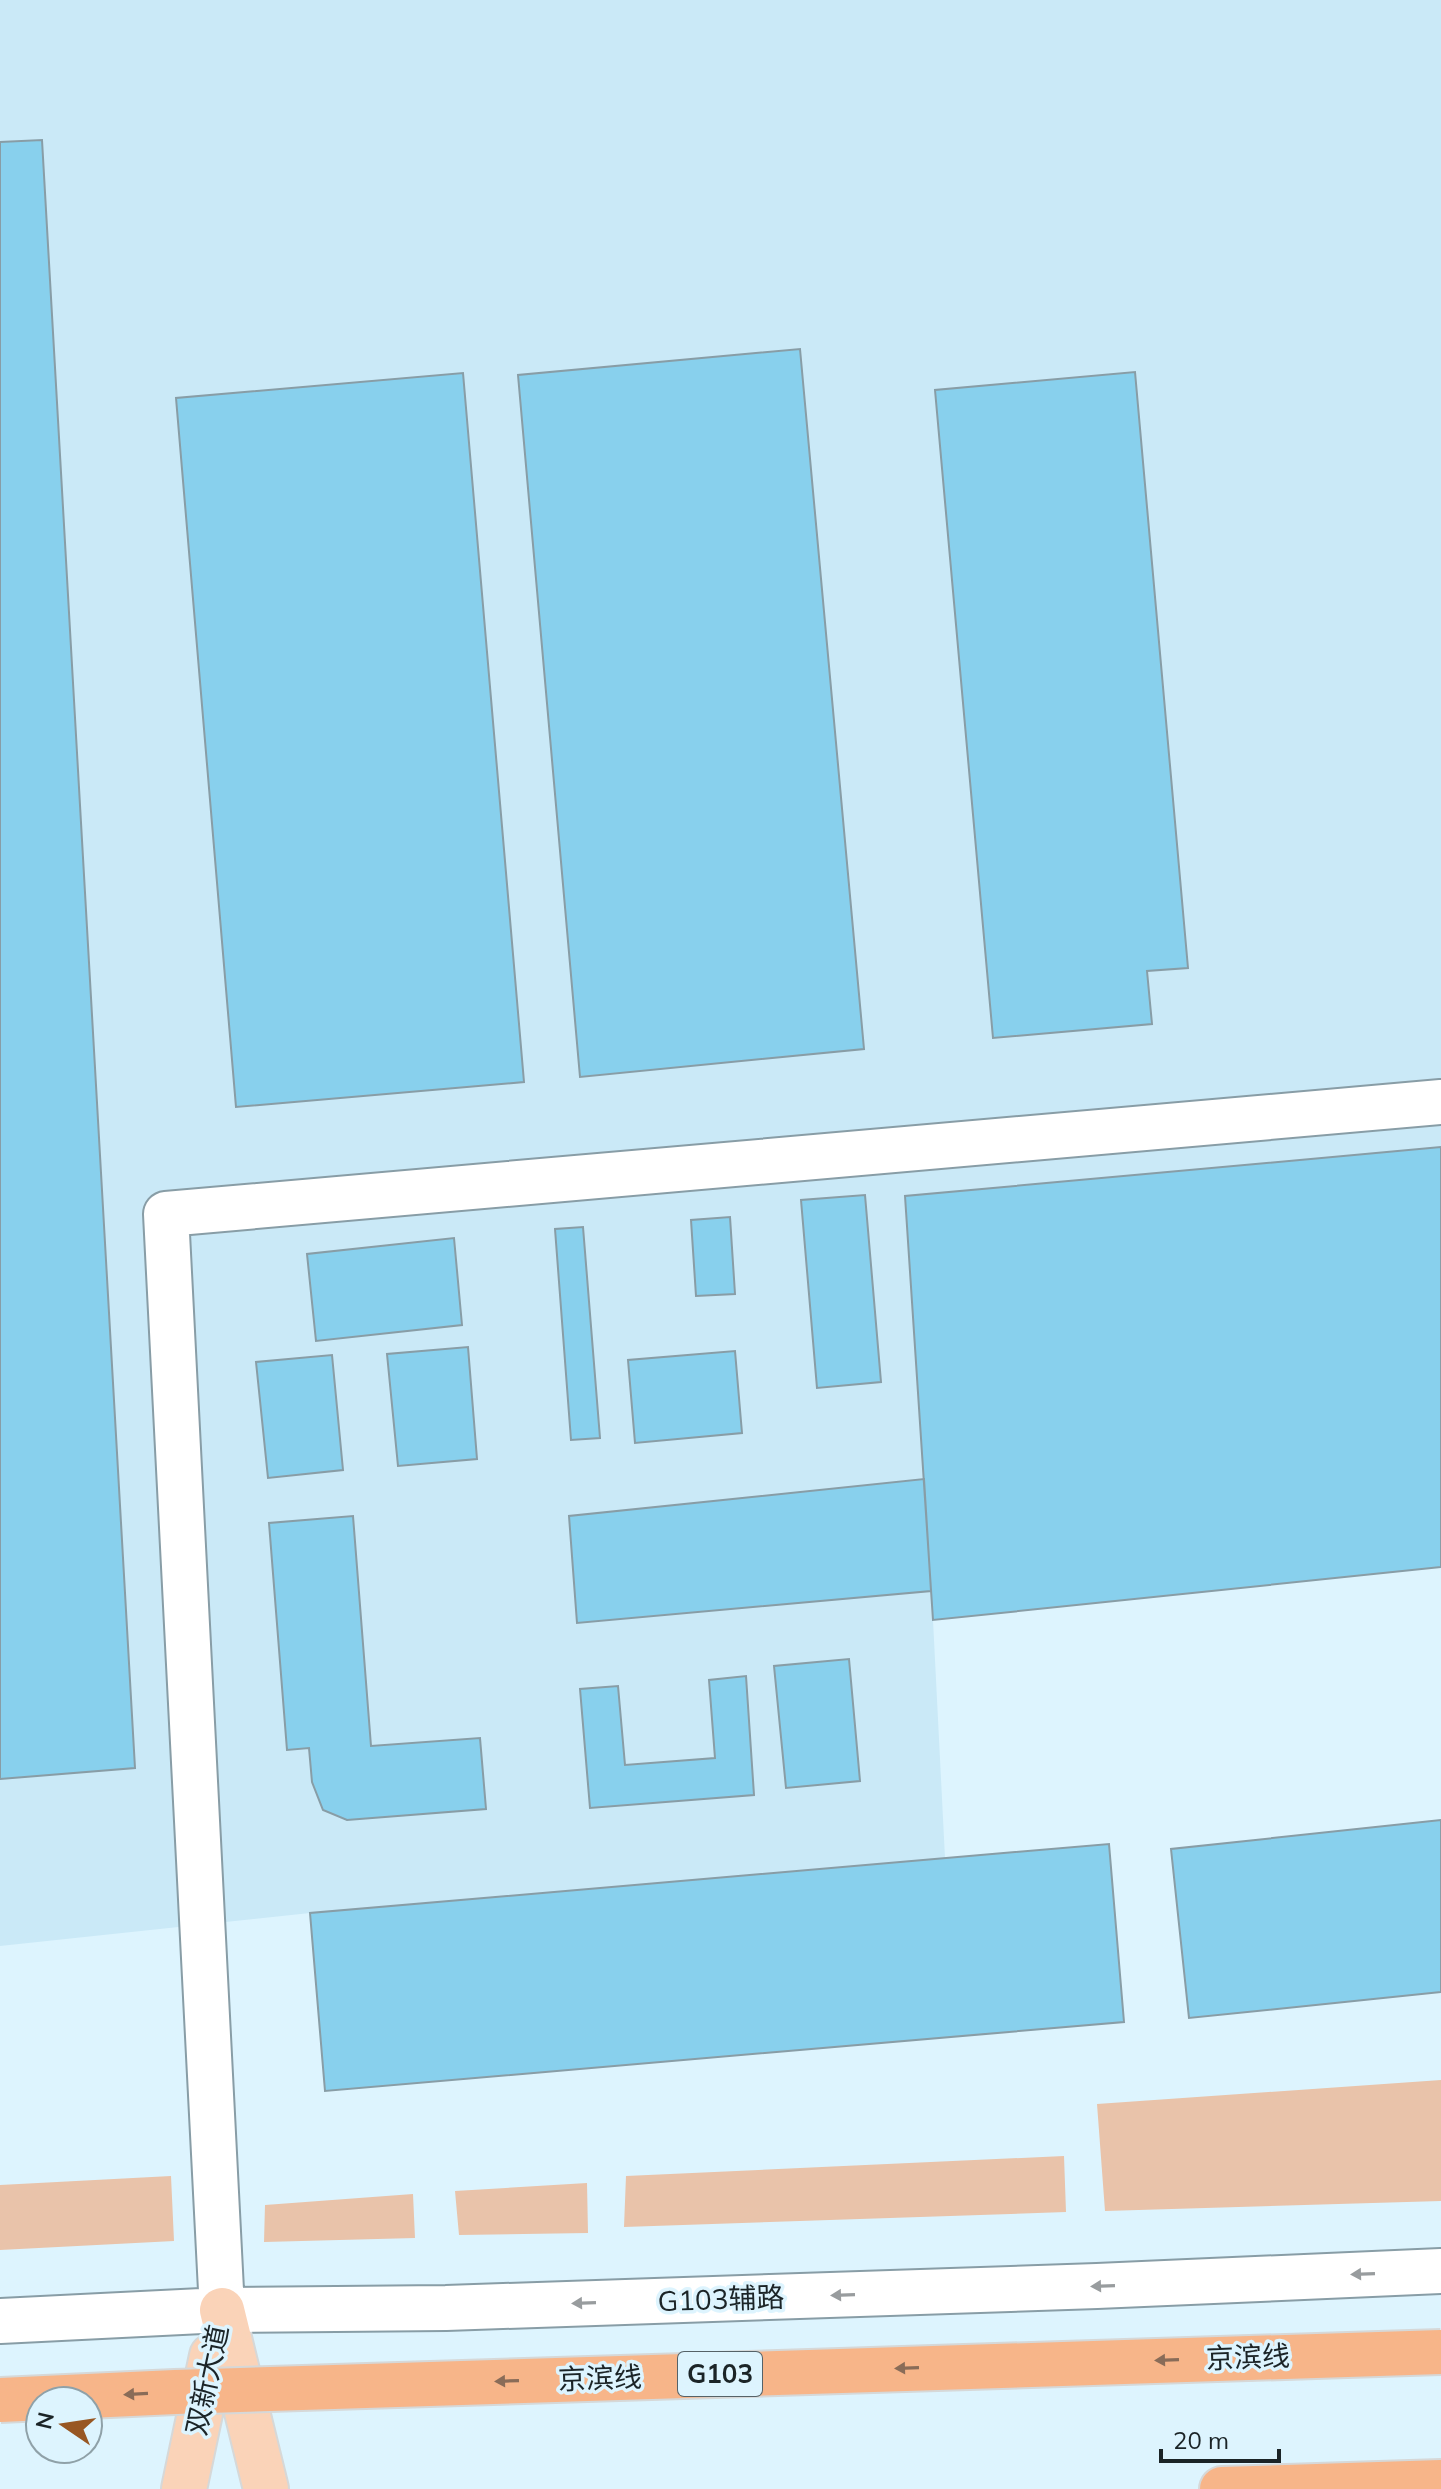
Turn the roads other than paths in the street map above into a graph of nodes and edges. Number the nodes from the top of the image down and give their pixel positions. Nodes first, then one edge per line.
1 (1441, 1102) edge
2 (1441, 2271) edge
3 (222, 2310) junction
4 (0, 2321) edge
5 (1441, 2352) edge
6 (0, 2400) edge
7 (1441, 2482) edge
8 (184, 2489) edge
9 (266, 2489) edge
10 (1222, 2489) edge

1 - 3 street
2 -> 3 street, G103辅路
3 - 4 street, G103辅路
3 - 8 main road, 双新大道
3 - 9 main road, 双新大道
5 -> 6 highway, 京滨线 / G103, bridge
7 - 10 highway

